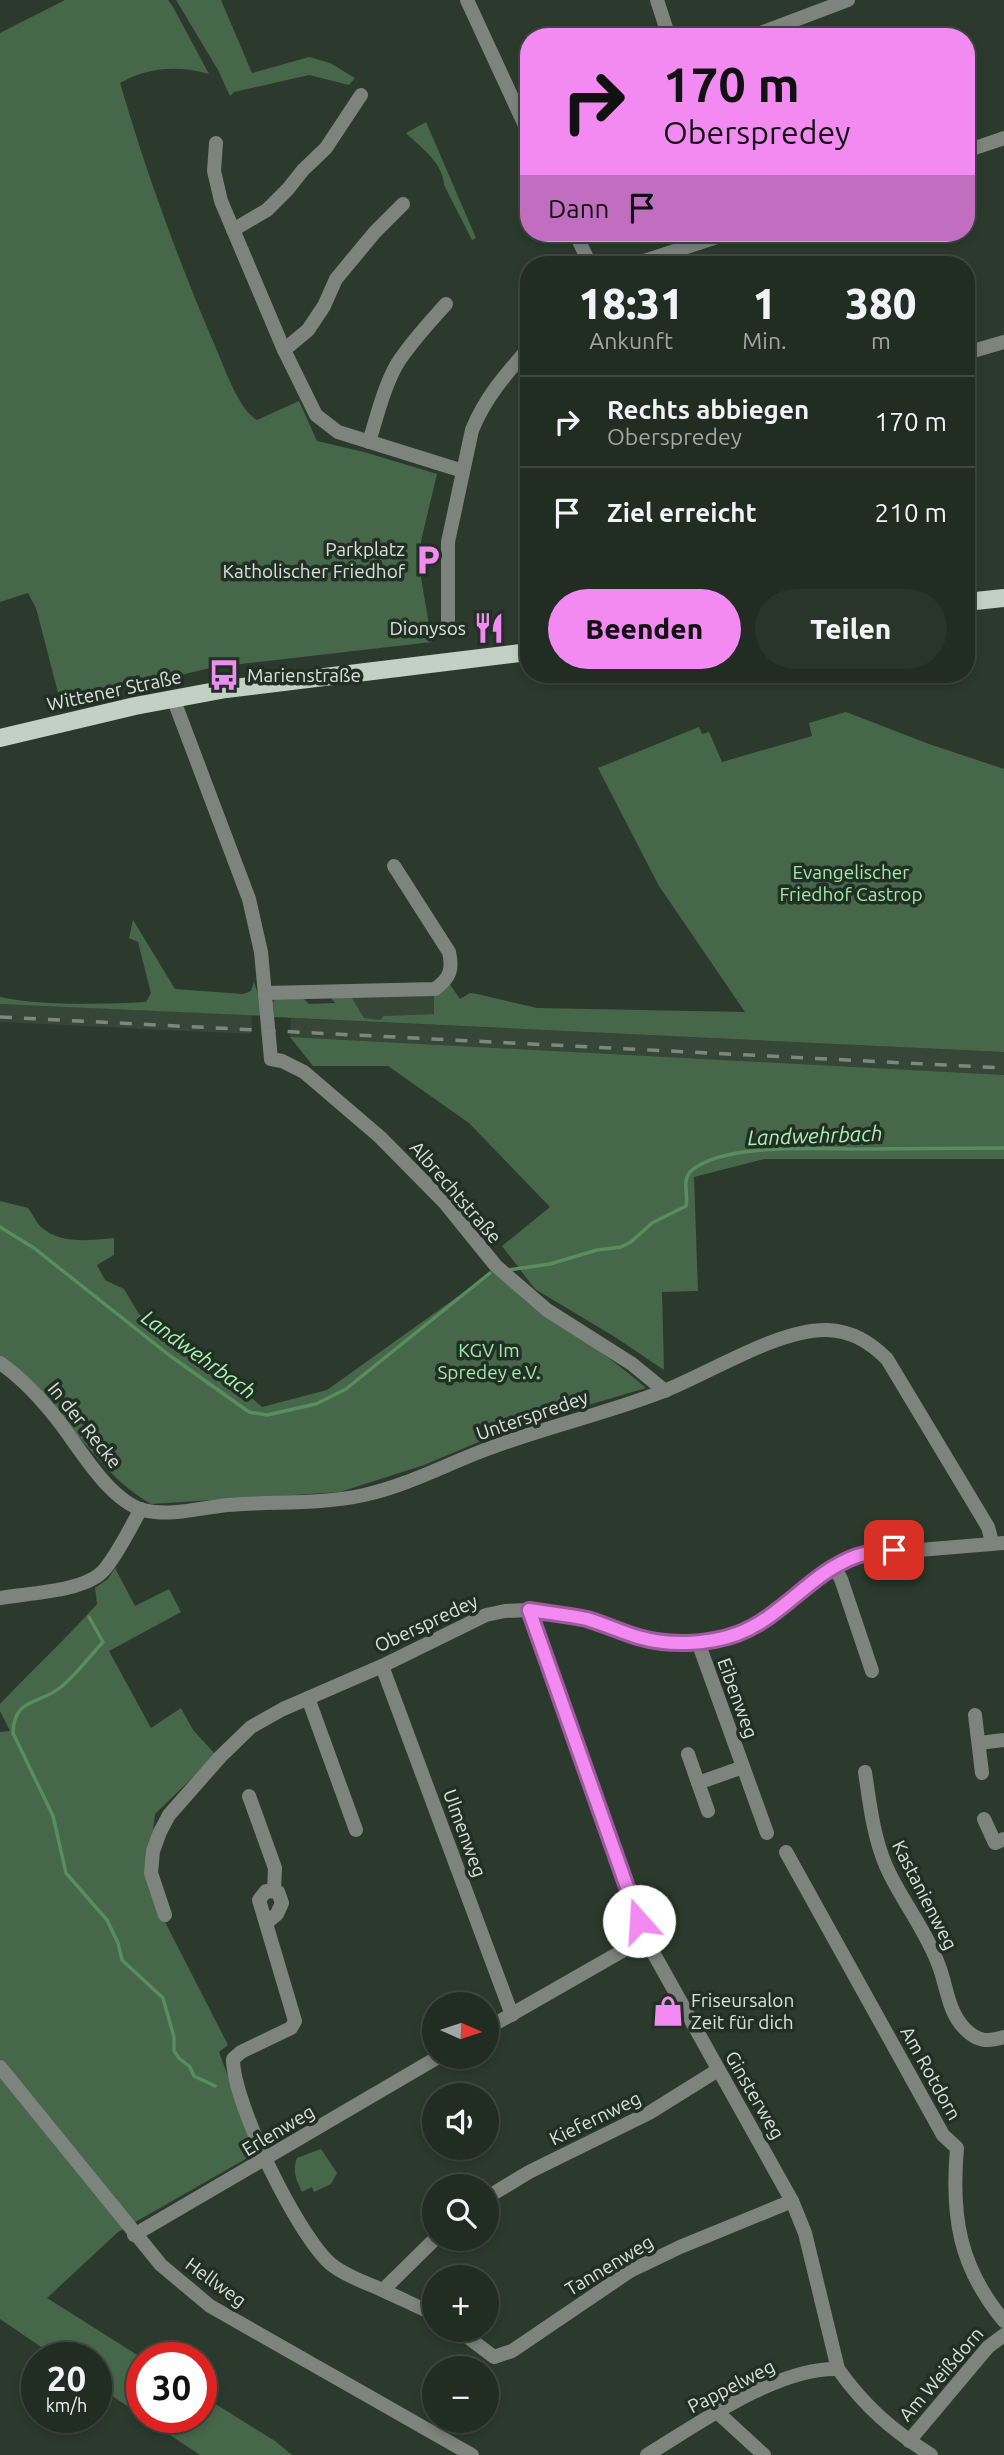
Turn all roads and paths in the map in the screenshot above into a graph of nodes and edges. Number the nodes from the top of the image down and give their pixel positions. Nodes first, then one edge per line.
1 (467, 0) edge
2 (657, 0) edge
3 (848, 0) edge
4 (666, 28) edge
5 (774, 28) edge
6 (361, 94) dead end
7 (520, 115) edge
8 (1004, 138) edge
9 (216, 143) dead end
10 (975, 147) edge
11 (404, 204) dead end
12 (233, 230) junction
13 (702, 242) edge
14 (659, 256) edge
15 (446, 304) dead end
16 (1004, 342) edge
17 (284, 350) junction
18 (975, 350) edge
19 (520, 358) edge
20 (369, 442) junction
21 (463, 471) junction
22 (1004, 598) edge
23 (975, 601) edge
24 (448, 624) dead end
25 (520, 653) edge
26 (173, 698) junction
27 (0, 737) edge
28 (394, 866) dead end
29 (266, 993) junction
30 (0, 1363) edge
31 (665, 1391) junction
32 (141, 1509) junction
33 (998, 1543) edge
34 (834, 1567) junction
35 (0, 1598) edge
36 (529, 1610) junction
37 (698, 1642) junction
38 (382, 1666) junction
39 (872, 1671) dead end
40 (309, 1699) junction
41 (975, 1715) dead end
42 (1004, 1740) edge
43 (979, 1744) junction
44 (688, 1754) dead end
45 (743, 1767) junction
46 (865, 1772) dead end
47 (982, 1773) dead end
48 (698, 1783) junction
49 (249, 1796) dead end
50 (708, 1811) dead end
51 (984, 1819) dead end
52 (356, 1830) dead end
53 (766, 1833) dead end
54 (1004, 1839) edge
55 (786, 1852) dead end
56 (165, 1915) dead end
57 (645, 1938) junction
58 (512, 2015) junction
59 (499, 2022) edge
60 (1004, 2037) edge
61 (0, 2067) edge
62 (422, 2067) edge
63 (718, 2070) junction
64 (266, 2160) junction
65 (499, 2190) edge
66 (792, 2201) junction
67 (134, 2235) junction
68 (423, 2251) edge
69 (383, 2290) junction
70 (422, 2308) edge
71 (1004, 2321) edge
72 (1004, 2335) edge
73 (474, 2342) edge
74 (838, 2369) junction
75 (717, 2413) junction
76 (909, 2441) junction
77 (472, 2455) edge
78 (647, 2455) edge
79 (764, 2455) edge
80 (931, 2455) edge

1 - 7 street
2 - 4 street
3 - 5 street
6 - 12 street
8 - 10 street
9 - 12 street
11 - 17 street
12 - 17 street
13 - 14 street
15 - 20 street
16 - 18 street
17 - 20 street
19 - 21 street
20 - 21 street
21 - 24 street
22 - 23 main road
25 - 26 main road, Wittener Straße
26 - 27 main road, Wittener Straße
26 - 29 street, Albrechtstraße
28 - 29 street
29 - 31 street, Albrechtstraße
30 - 32 street, In der Recke
31 - 32 street, Unterspredey
31 - 33 street, Unterspredey
32 - 35 street
33 - 34 street, Oberspredey
34 - 37 street, Oberspredey
34 - 39 street
36 - 37 street, Oberspredey
36 - 38 street, Oberspredey
36 - 57 street, Ginsterweg
37 - 45 street, Eibenweg
38 - 40 street, Oberspredey
38 - 58 street, Ulmenweg
40 - 52 street
40 - 56 street, Oberspredey
41 - 43 street
42 - 43 street
43 - 47 street
44 - 48 street
45 - 48 street, Eibenweg
45 - 53 street, Eibenweg
46 - 60 street, Kastanienweg
48 - 50 street
49 - 64 street
51 - 54 street
55 - 71 street, Am Rotdorn
57 - 58 street
57 - 63 street, Ginsterweg
58 - 59 street
61 - 67 street, Hellweg
62 - 64 street, Erlenweg
63 - 65 street, Kiefernweg
63 - 66 street, Ginsterweg
64 - 67 street, Erlenweg
64 - 69 street
66 - 73 street, Tannenweg
66 - 74 street, Ginsterweg
67 - 77 street, Hellweg
68 - 69 street
69 - 70 street
72 - 76 street, Am Weißdorn
74 - 75 street, Pappelweg
74 - 76 street, Ginsterweg
75 - 78 street, Pappelweg
75 - 79 street
76 - 80 street, Ginsterweg

